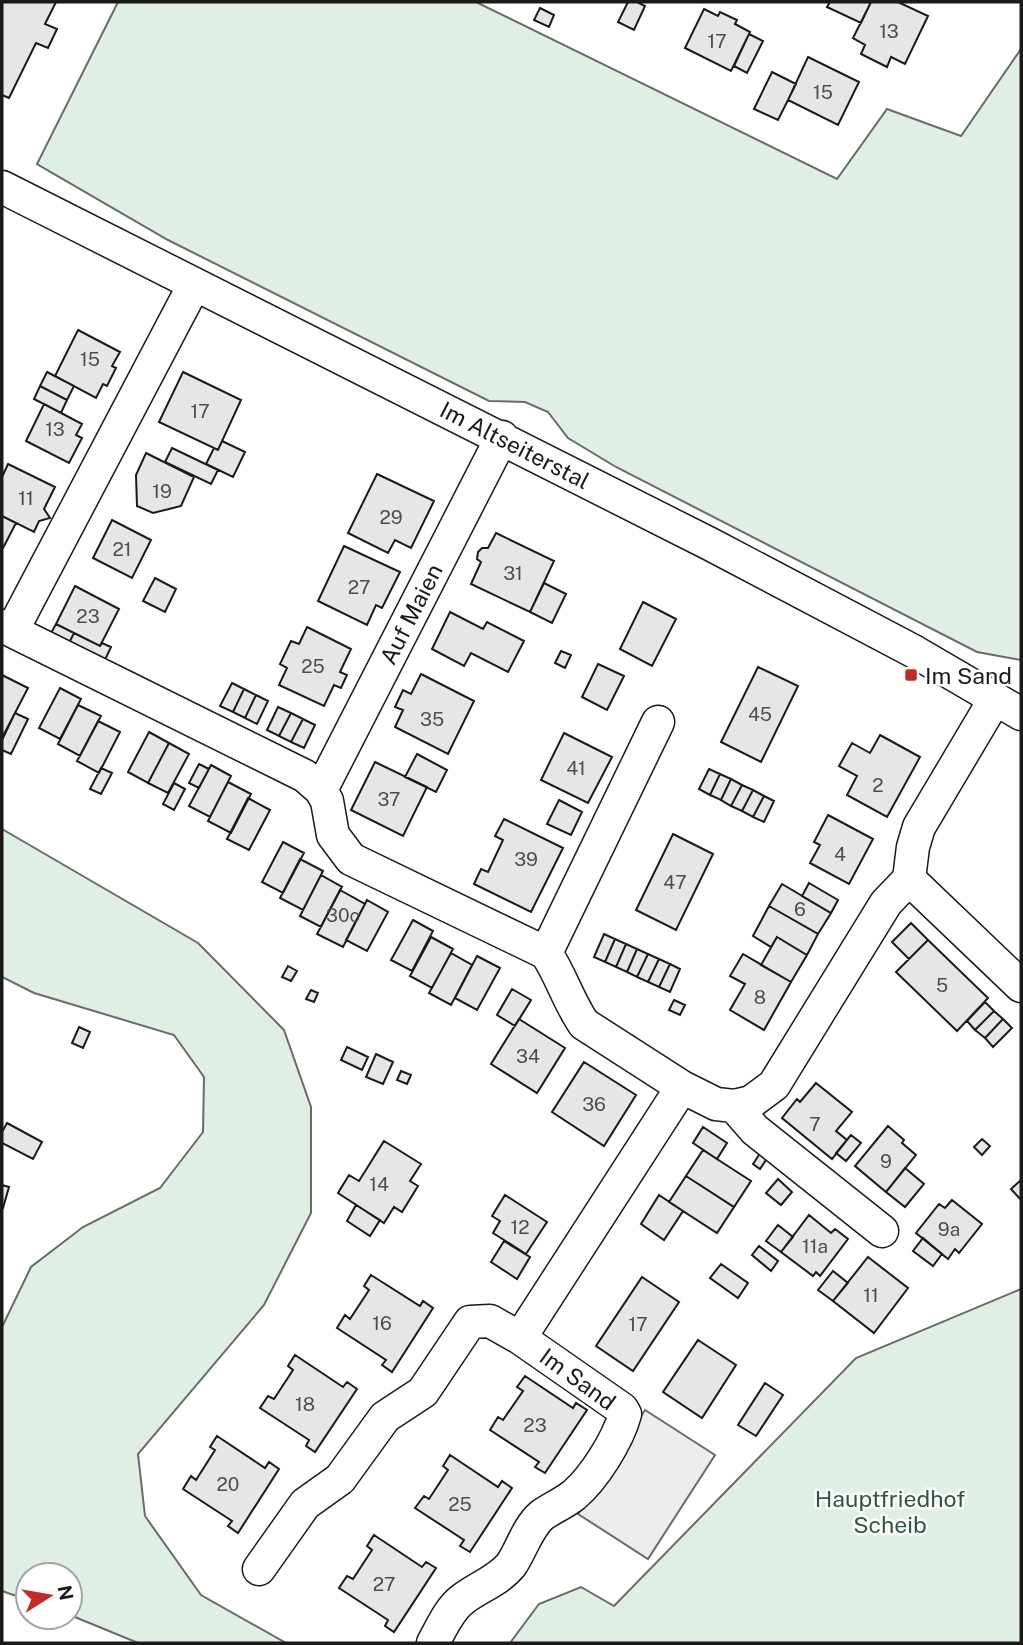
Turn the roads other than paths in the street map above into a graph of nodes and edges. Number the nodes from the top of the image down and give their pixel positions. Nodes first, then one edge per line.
1 (2, 187) edge
2 (194, 285) junction
3 (502, 437) junction
4 (7, 627) edge
5 (1008, 707) edge
6 (659, 722) dead end
7 (321, 790) junction
8 (909, 880) junction
9 (545, 953) junction
10 (1021, 986) edge
11 (682, 1087) junction
12 (734, 1106) junction
13 (882, 1230) dead end
14 (520, 1338) junction
15 (259, 1569) dead end
16 (433, 1643) edge

1 - 2 street, Im Altseiterstal
2 - 3 street, Im Altseiterstal
2 - 4 street
3 - 5 street, Im Altseiterstal
3 - 7 street, Auf Maien
4 - 7 street
5 - 8 street
6 - 9 street
7 - 9 street
8 - 10 street
8 - 12 street
9 - 11 street
11 - 12 street
11 - 14 street, Im Sand
12 - 13 street
14 - 15 street, Im Sand
14 - 16 street, Im Sand

